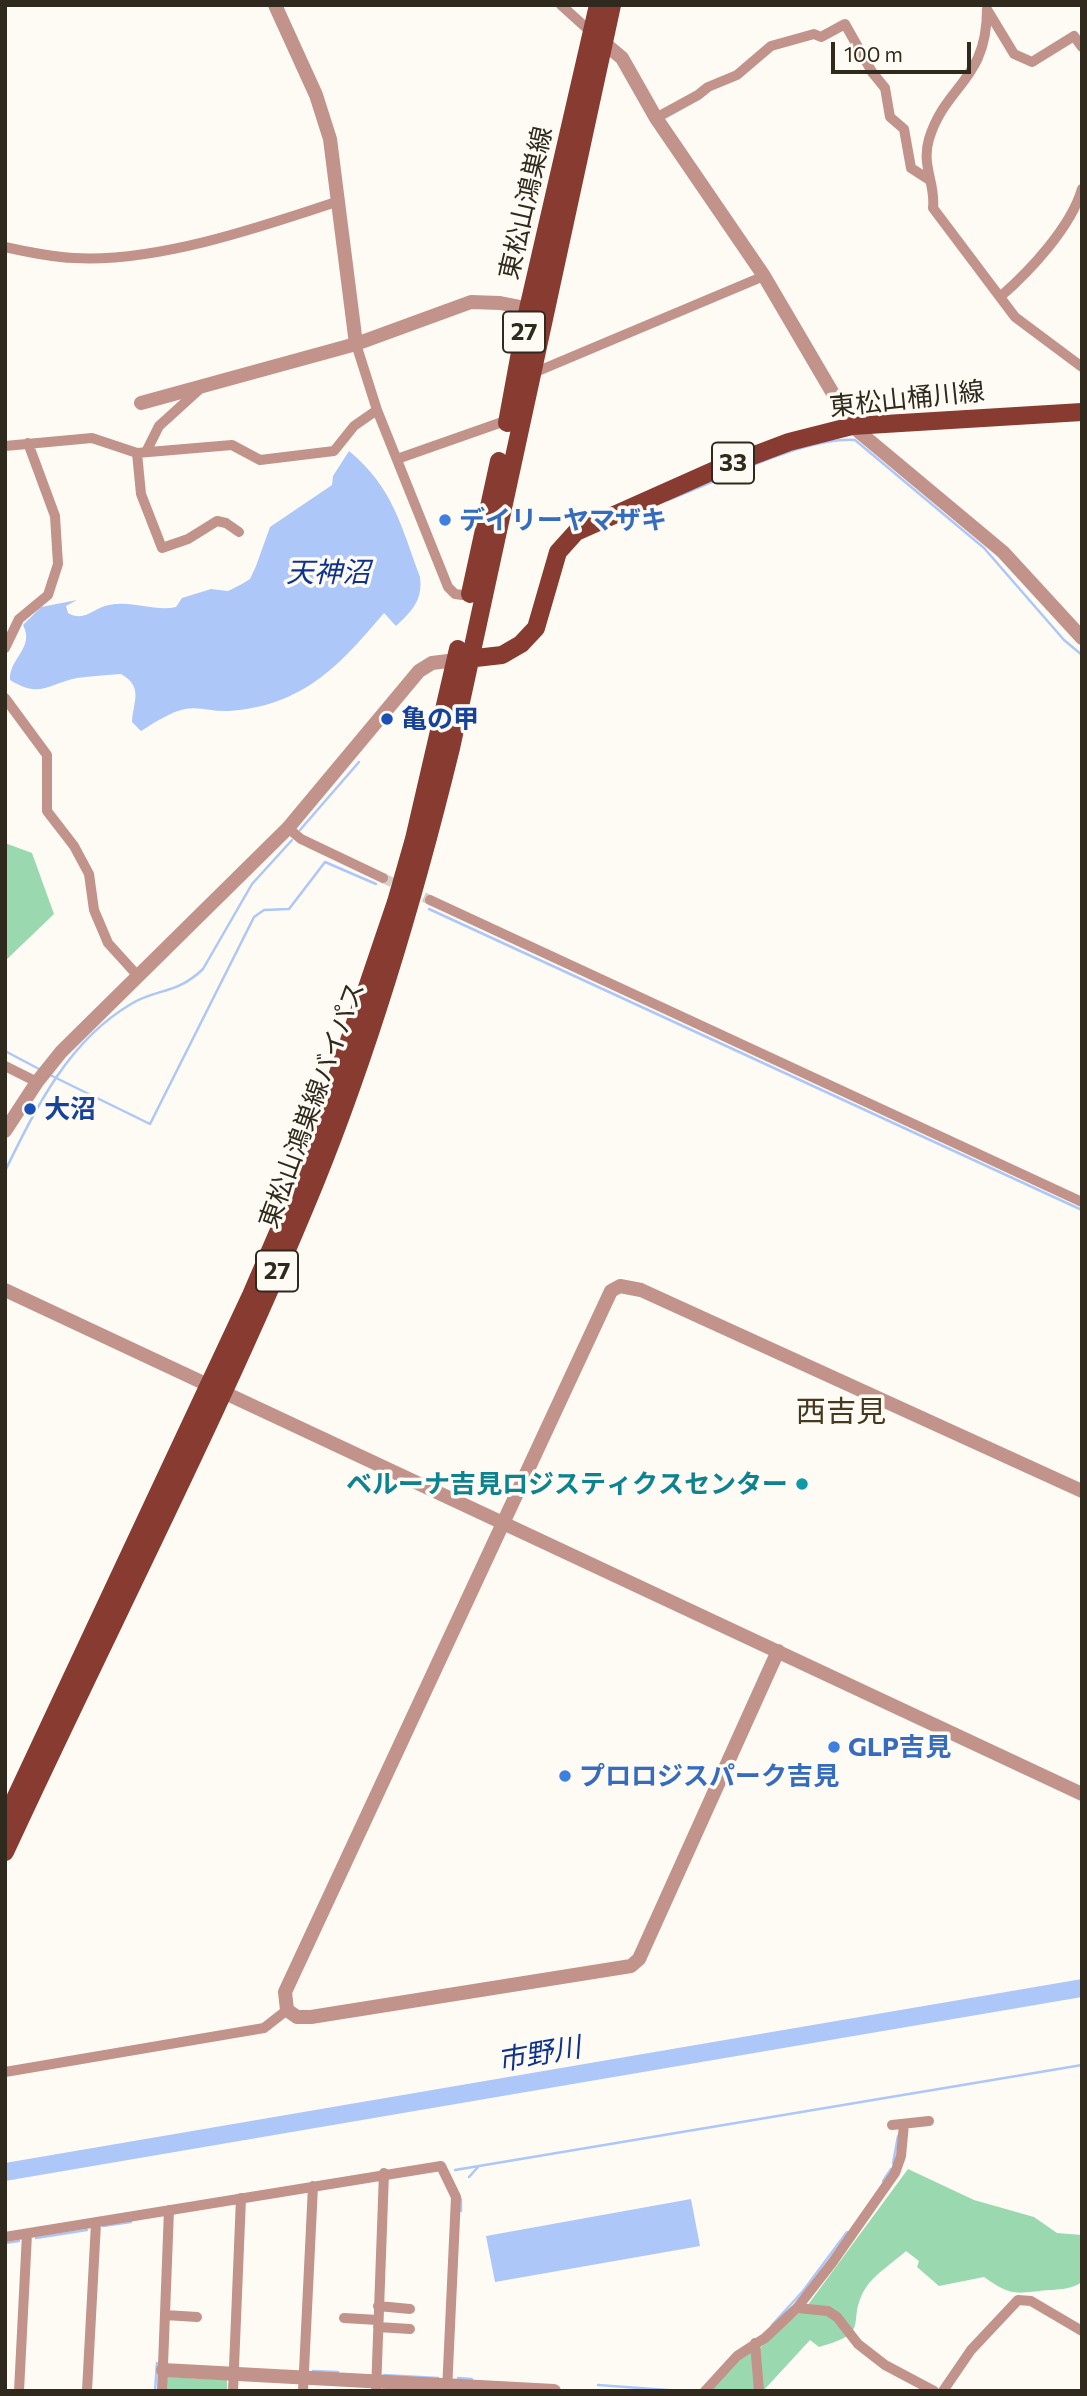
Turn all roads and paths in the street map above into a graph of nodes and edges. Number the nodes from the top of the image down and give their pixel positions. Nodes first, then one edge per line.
1 (275, 5) edge
2 (561, 5) edge
3 (598, 5) edge
4 (612, 5) edge
5 (986, 7) edge
6 (597, 37) junction
7 (1082, 47) edge
8 (656, 118) junction
9 (928, 179) junction
10 (1082, 189) edge
11 (340, 201) junction
12 (5, 247) edge
13 (764, 276) junction
14 (1000, 297) junction
15 (536, 310) junction
16 (356, 344) junction
17 (1082, 367) edge
18 (529, 374) junction
19 (204, 385) junction
20 (141, 404) dead end
21 (377, 410) junction
22 (1082, 412) edge
23 (508, 420) junction
24 (852, 426) junction
25 (28, 443) junction
26 (5, 446) edge
27 (142, 453) junction
28 (397, 459) junction
29 (239, 532) dead end
30 (470, 596) junction
31 (1082, 638) edge
32 (5, 648) edge
33 (462, 660) junction
34 (5, 698) edge
35 (288, 828) junction
36 (383, 878) tunnel mouth
37 (430, 900) tunnel mouth
38 (137, 975) junction
39 (5, 1066) edge
40 (37, 1082) junction
41 (5, 1130) edge
42 (1082, 1202) edge
43 (5, 1290) edge
44 (215, 1388) junction
45 (1082, 1491) edge
46 (503, 1521) junction
47 (778, 1651) junction
48 (1082, 1794) edge
49 (5, 1820) edge
50 (5, 1852) edge
51 (287, 2010) junction
52 (5, 2072) edge
53 (929, 2121) dead end
54 (384, 2173) junction
55 (313, 2186) junction
56 (241, 2198) junction
57 (169, 2210) junction
58 (96, 2223) junction
59 (27, 2234) junction
60 (5, 2237) edge
61 (378, 2306) junction
62 (797, 2308) junction
63 (410, 2309) dead end
64 (165, 2315) junction
65 (197, 2317) dead end
66 (344, 2318) dead end
67 (378, 2324) junction
68 (411, 2329) dead end
69 (1082, 2331) edge
70 (755, 2343) junction
71 (163, 2370) junction
72 (234, 2375) junction
73 (303, 2385) edge
74 (376, 2386) edge
75 (447, 2388) edge
76 (518, 2390) edge
77 (19, 2391) edge
78 (88, 2391) edge
79 (162, 2391) edge
80 (233, 2391) edge
81 (554, 2391) edge
82 (705, 2391) edge
83 (759, 2391) edge
84 (934, 2391) edge
85 (943, 2391) edge

1 - 11 street
2 - 6 street
3 - 6 main road, 東松山鴻巣線 / 27
4 - 6 main road, 東松山鴻巣線 / 27
5 - 7 street
5 - 9 street
6 - 8 street
6 - 15 main road, 東松山鴻巣線 / 27
8 - 9 street
8 - 13 street
9 - 14 street
10 - 14 street
11 - 12 street
11 - 16 street
13 - 18 street
13 - 24 street
14 - 17 street
15 - 16 street
15 - 18 main road, 東松山鴻巣線 / 27
15 - 23 main road, 東松山鴻巣線 / 27
16 - 19 street
16 - 21 street
18 - 33 main road, 東松山鴻巣線 / 27
19 - 20 street
19 - 27 street
21 - 27 street
21 - 28 street
22 - 24 main road, 東松山桶川線 / 33
23 - 28 street
23 - 30 main road, 東松山鴻巣線 / 27
24 - 31 street
24 - 33 main road, 東松山桶川線 / 33
25 - 26 street
25 - 27 street
25 - 32 street
27 - 29 street
28 - 30 street
30 - 33 main road, 東松山鴻巣線 / 27
33 - 35 street
33 - 44 main road, 東松山鴻巣線バイパス / 27
34 - 38 street
35 - 36 street
35 - 38 street
37 - 42 street
38 - 40 street
39 - 40 street
40 - 41 street
43 - 44 street
44 - 46 street
44 - 49 main road, 東松山鴻巣線バイパス / 27
44 - 50 main road, 東松山鴻巣線バイパス / 27
45 - 46 street
46 - 47 street
46 - 51 street
47 - 48 street
47 - 51 street
51 - 52 street
53 - 62 street
54 - 55 street
54 - 61 street
54 - 75 street
55 - 56 street
55 - 73 street
56 - 57 street
56 - 72 street
57 - 58 street
57 - 64 street
58 - 59 street
58 - 78 street
59 - 60 street
59 - 77 street
61 - 63 street
61 - 67 street
62 - 70 street
62 - 84 street
64 - 65 street
64 - 71 street
66 - 67 street
67 - 68 street
67 - 74 street
69 - 85 street
70 - 82 street
70 - 83 street
71 - 72 street
71 - 79 street
72 - 73 street
72 - 80 street
73 - 74 street
74 - 75 street
75 - 76 street
76 - 81 street

